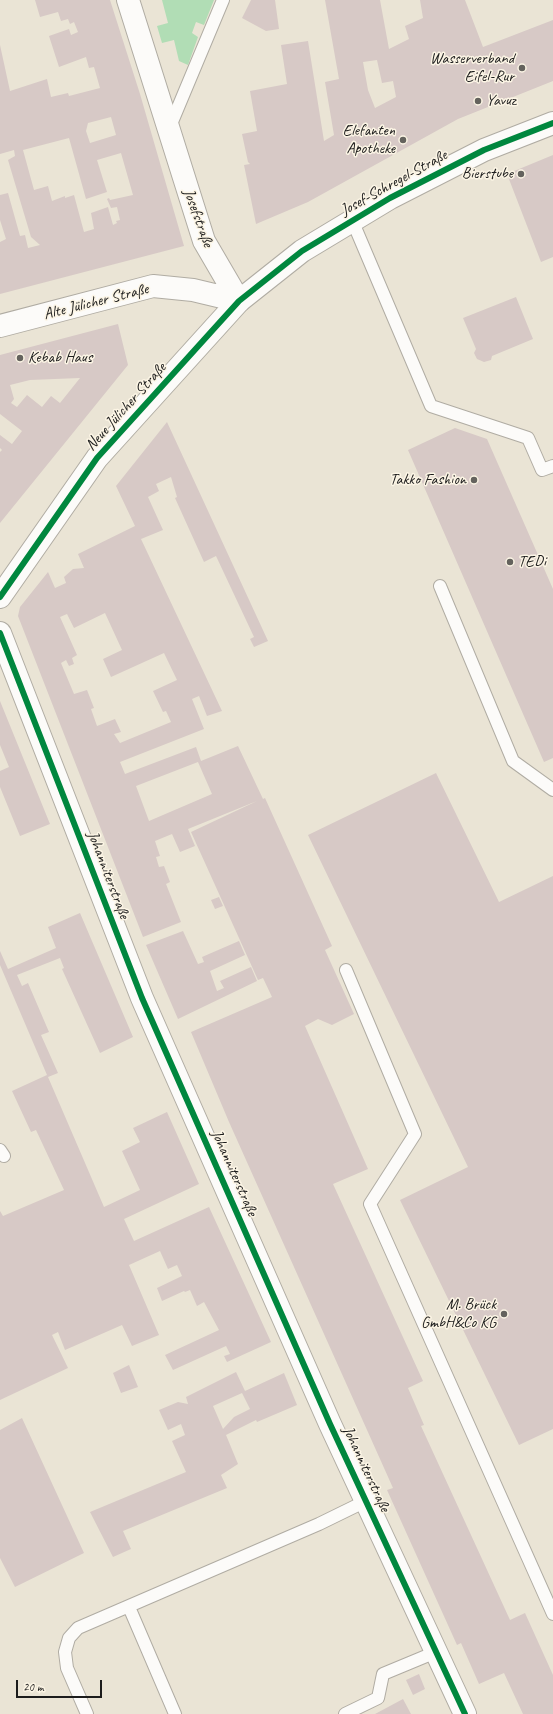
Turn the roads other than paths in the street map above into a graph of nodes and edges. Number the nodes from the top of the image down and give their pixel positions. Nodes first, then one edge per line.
1 (128, 0) edge
2 (223, 0) edge
3 (553, 123) edge
4 (169, 130) junction
5 (352, 220) junction
6 (239, 301) junction
7 (0, 326) edge
8 (553, 466) edge
9 (440, 586) dead end
10 (0, 597) edge
11 (0, 633) edge
12 (553, 790) edge
13 (346, 970) dead end
14 (366, 1501) junction
15 (129, 1607) junction
16 (553, 1614) edge
17 (436, 1652) junction
18 (87, 1714) edge
19 (175, 1714) edge
20 (345, 1714) edge
21 (465, 1714) edge

1 - 4 street, Josefstraße
2 - 4 lane
3 - 5 street, Josef-Schregel-Straße
4 - 6 street, Josefstraße
5 - 6 street, Josef-Schregel-Straße
5 - 8 lane
6 - 7 street, Alte Jülicher Straße
6 - 10 street, Neue Jülicher Straße
9 - 12 lane
11 - 14 street, Johanniterstraße
13 - 16 lane
14 - 15 lane
14 - 17 street, Johanniterstraße
15 - 18 lane
15 - 19 lane
17 - 20 lane
17 - 21 street, Johanniterstraße

